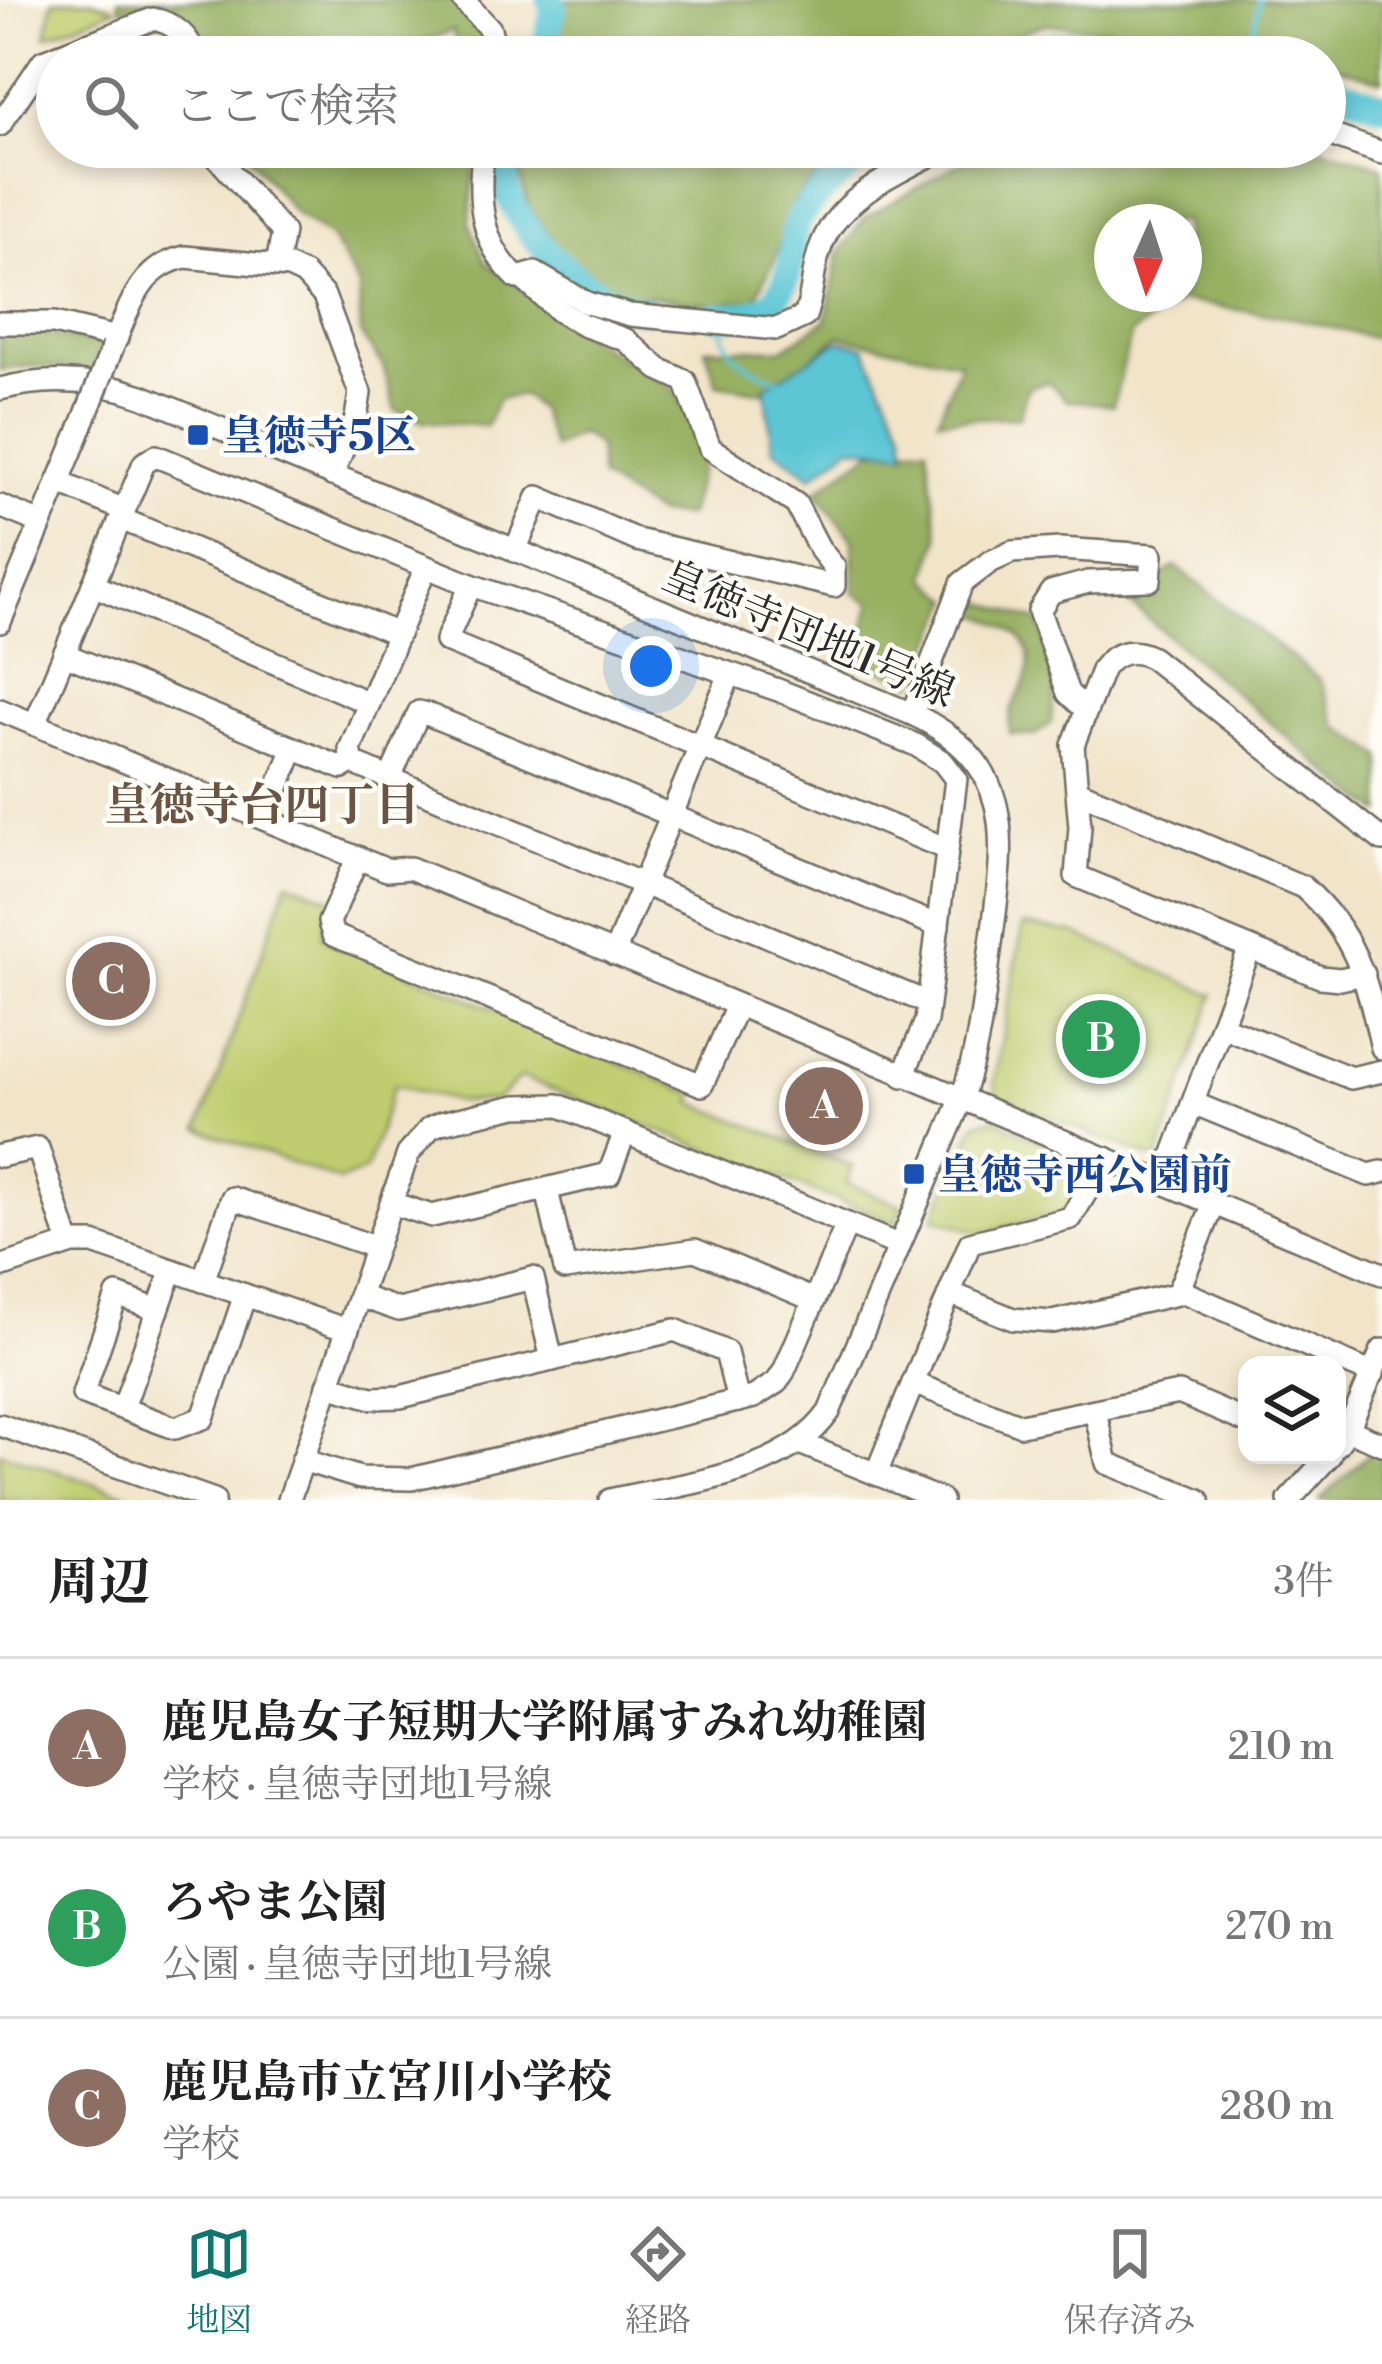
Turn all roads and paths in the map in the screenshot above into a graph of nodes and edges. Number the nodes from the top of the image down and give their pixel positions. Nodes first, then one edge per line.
1 (463, 0) edge
2 (110, 36) edge
3 (184, 36) edge
4 (492, 36) edge
5 (36, 71) edge
6 (0, 125) edge
7 (1346, 140) edge
8 (1382, 153) edge
9 (227, 168) edge
10 (483, 168) edge
11 (907, 168) edge
12 (277, 265) junction
13 (521, 277) junction
14 (0, 323) edge
15 (115, 342) junction
16 (0, 388) edge
17 (332, 476) junction
18 (58, 482) junction
19 (0, 506) edge
20 (123, 515) junction
21 (41, 523) junction
22 (515, 550) junction
23 (426, 567) junction
24 (93, 585) junction
25 (471, 585) junction
26 (0, 622) edge
27 (398, 634) junction
28 (64, 654) junction
29 (730, 674) junction
30 (369, 703) junction
31 (0, 710) edge
32 (1085, 710) junction
33 (912, 714) junction
34 (35, 724) junction
35 (700, 747) junction
36 (294, 748) junction
37 (351, 759) junction
38 (390, 778) junction
39 (1078, 791) junction
40 (672, 816) junction
41 (266, 819) junction
42 (1382, 840) edge
43 (947, 850) junction
44 (358, 857) junction
45 (643, 884) junction
46 (938, 926) junction
47 (1250, 948) junction
48 (614, 954) junction
49 (1364, 974) junction
50 (928, 1003) junction
51 (737, 1006) junction
52 (1221, 1026) junction
53 (1382, 1048) edge
54 (1382, 1071) edge
55 (903, 1076) junction
56 (962, 1100) junction
57 (1193, 1103) junction
58 (626, 1132) junction
59 (0, 1156) edge
60 (1106, 1158) junction
61 (1382, 1172) edge
62 (1163, 1183) junction
63 (547, 1190) junction
64 (391, 1203) junction
65 (1214, 1204) junction
66 (847, 1224) junction
67 (69, 1244) junction
68 (898, 1245) junction
69 (375, 1247) junction
70 (0, 1267) edge
71 (172, 1270) junction
72 (1382, 1274) edge
73 (203, 1281) junction
74 (1179, 1290) junction
75 (950, 1293) junction
76 (245, 1295) junction
77 (359, 1296) junction
78 (814, 1300) junction
79 (158, 1310) junction
80 (347, 1330) junction
81 (1379, 1359) edge
82 (552, 1360) junction
83 (913, 1383) junction
84 (328, 1385) junction
85 (738, 1401) junction
86 (123, 1408) junction
87 (1095, 1411) junction
88 (1238, 1417) edge
89 (0, 1425) edge
90 (1346, 1431) edge
91 (1346, 1438) edge
92 (802, 1444) junction
93 (1382, 1444) edge
94 (302, 1460) junction
95 (1321, 1464) edge
96 (876, 1474) junction
97 (176, 1494) edge
98 (289, 1499) edge
99 (214, 1500) edge
100 (610, 1500) edge
101 (941, 1500) edge
102 (1199, 1500) edge
103 (1289, 1500) edge

1 - 4 street
2 - 3 street
5 - 6 street
7 - 8 street
9 - 12 street
10 - 13 street
11 - 13 street
12 - 15 street
12 - 17 street
13 - 22 street
14 - 15 street
15 - 18 street, bridge
16 - 17 street, 皇徳寺団地1号線
17 - 22 street, 皇徳寺団地1号線
18 - 20 street
18 - 21 street
19 - 21 street
20 - 23 street
20 - 24 street
20 - 27 street
21 - 26 street
22 - 33 street, 皇徳寺団地1号線
23 - 25 street
23 - 27 street
24 - 28 street
24 - 30 street
25 - 29 street
25 - 35 street
27 - 30 street
28 - 34 street
28 - 36 street
29 - 35 street
29 - 43 street
30 - 37 street
31 - 34 street
32 - 33 street
32 - 39 street
32 - 42 street
33 - 56 street, 皇徳寺団地1号線
34 - 41 street
35 - 40 street
35 - 43 street
36 - 37 street
36 - 41 street
37 - 38 street
38 - 40 street
38 - 45 street
39 - 47 street
39 - 49 street
40 - 45 street
40 - 46 street
41 - 44 street
43 - 46 street
44 - 48 street
44 - 51 street
45 - 48 street
45 - 50 street
46 - 50 street
47 - 49 street
47 - 52 street
48 - 51 street
49 - 53 street
50 - 55 street
51 - 55 street
52 - 54 street
52 - 57 street
55 - 56 street
56 - 60 street
56 - 68 street, 皇徳寺団地1号線
57 - 61 street
57 - 62 street
58 - 63 street
58 - 64 street
58 - 66 street
59 - 67 street
60 - 62 street
60 - 75 street
62 - 65 street
63 - 64 street
63 - 78 street
64 - 69 street
65 - 72 street
65 - 74 street
66 - 68 street
66 - 78 street
67 - 70 street
67 - 71 street
68 - 92 street, 皇徳寺団地1号線
69 - 73 street
69 - 77 street
71 - 73 street
71 - 79 street
73 - 76 street
74 - 75 street
74 - 81 street
75 - 83 street
76 - 80 street
76 - 86 street
77 - 80 street
77 - 82 street
78 - 85 street
79 - 86 street
79 - 86 street
80 - 84 street
81 - 90 street
82 - 84 street
82 - 85 street
83 - 87 street
83 - 96 street
84 - 94 street
85 - 94 street
87 - 88 street
87 - 102 street
89 - 97 street
91 - 93 street
92 - 96 street
92 - 100 street
94 - 98 street
95 - 103 street
96 - 101 street
97 - 99 street

